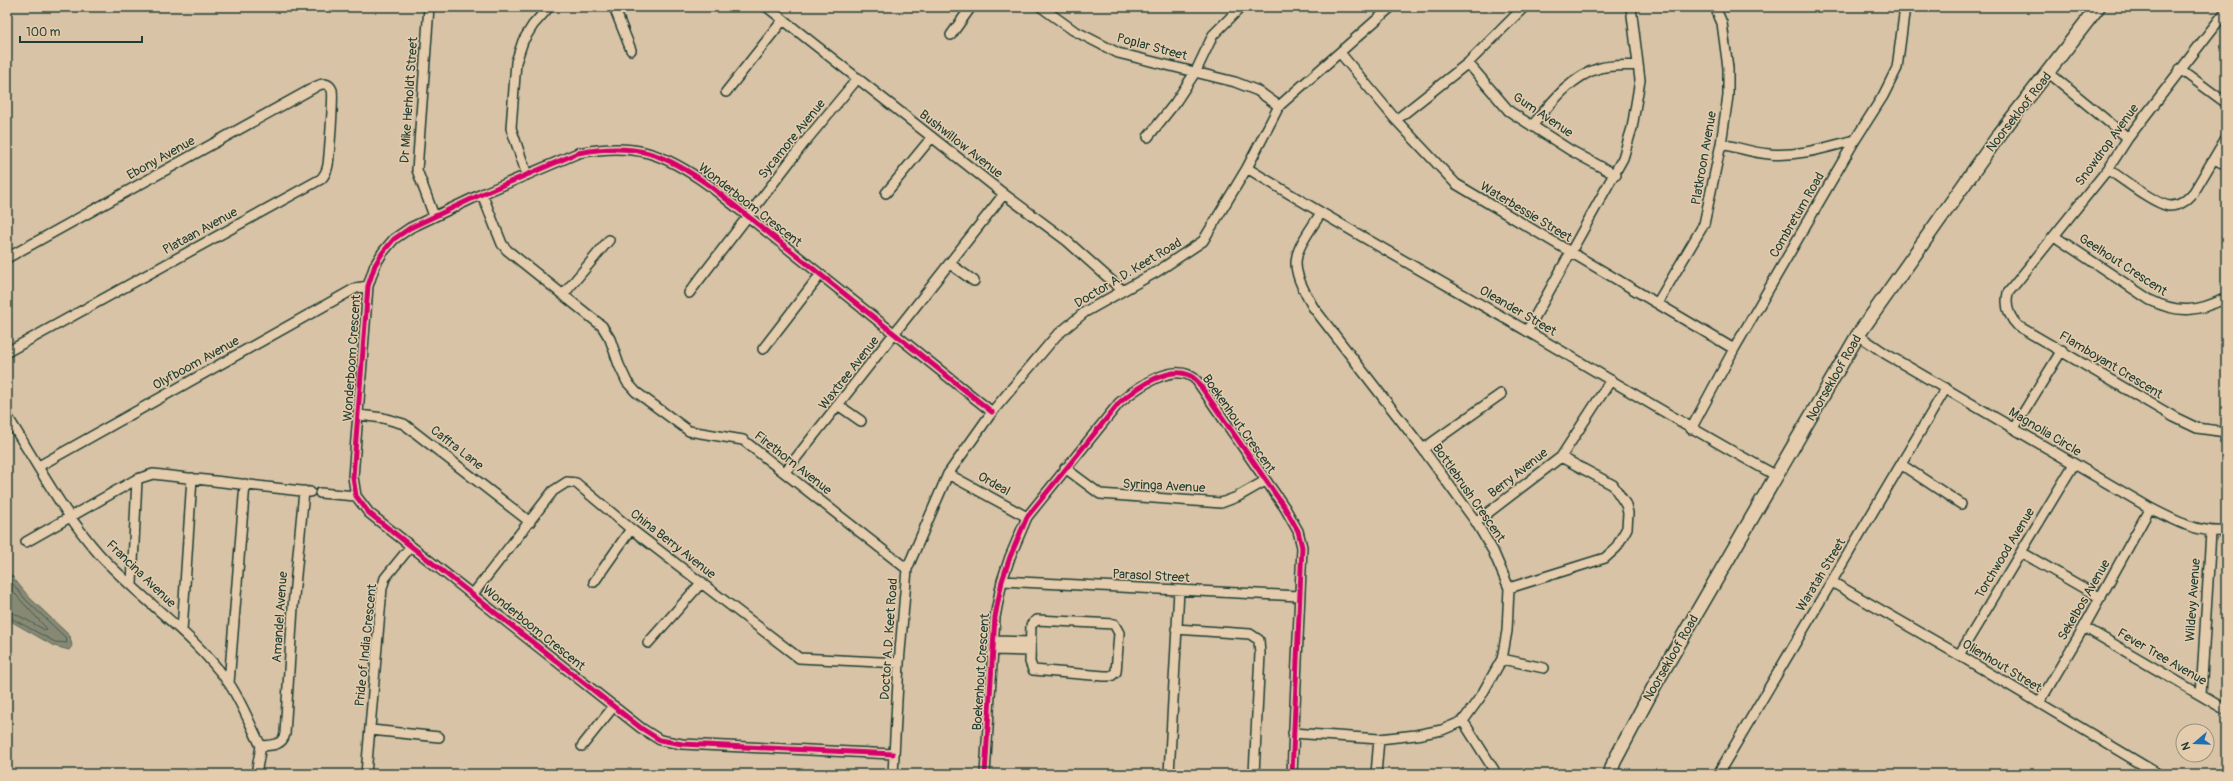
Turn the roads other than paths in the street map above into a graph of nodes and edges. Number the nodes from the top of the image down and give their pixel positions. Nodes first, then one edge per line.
1 (429, 7) edge
2 (549, 7) edge
3 (614, 7) edge
4 (767, 7) edge
5 (971, 7) edge
6 (1041, 7) edge
7 (1241, 7) edge
8 (1391, 7) edge
9 (1524, 7) edge
10 (1631, 7) edge
11 (1715, 7) edge
12 (1905, 7) edge
13 (2098, 7) edge
14 (2226, 11) edge
15 (783, 20) junction
16 (951, 35) dead end
17 (631, 50) dead end
18 (1341, 54) junction
19 (1468, 63) junction
20 (1638, 65) junction
21 (2180, 69) junction
22 (1196, 71) junction
23 (2049, 73) junction
24 (858, 78) junction
25 (328, 85) joint
26 (726, 92) dead end
27 (2226, 102) edge
28 (1279, 106) junction
29 (1396, 120) junction
30 (1532, 126) junction
31 (932, 137) junction
32 (1148, 137) dead end
33 (2128, 138) junction
34 (2226, 138) edge
35 (1855, 140) junction
36 (1721, 144) junction
37 (2214, 159) junction
38 (2226, 165) edge
39 (1247, 168) junction
40 (2108, 169) junction
41 (1616, 174) junction
42 (527, 175) junction
43 (886, 193) dead end
44 (482, 194) junction
45 (1004, 194) junction
46 (1321, 213) junction
47 (434, 216) junction
48 (747, 217) junction
49 (2054, 236) junction
50 (609, 240) dead end
51 (1570, 253) junction
52 (7, 258) edge
53 (950, 264) junction
54 (820, 275) junction
55 (974, 281) dead end
56 (368, 286) junction
57 (1122, 290) junction
58 (689, 292) dead end
59 (2008, 293) joint
60 (563, 295) junction
61 (2226, 298) edge
62 (1658, 302) junction
63 (1527, 331) junction
64 (894, 333) junction
65 (1858, 335) junction
66 (763, 349) dead end
67 (1734, 349) junction
68 (2062, 350) junction
69 (7, 352) edge
70 (1611, 380) junction
71 (1946, 388) junction
72 (1501, 394) dead end
73 (838, 405) junction
74 (992, 412) junction
75 (359, 415) junction
76 (7, 416) edge
77 (861, 421) dead end
78 (2014, 428) junction
79 (1691, 429) junction
80 (2226, 432) edge
81 (1422, 449) junction
82 (1560, 457) junction
83 (2074, 464) junction
84 (1902, 465) junction
85 (38, 466) junction
86 (1065, 468) junction
87 (785, 472) junction
88 (948, 474) junction
89 (1777, 476) junction
90 (192, 478) junction
91 (137, 479) junction
92 (1265, 481) junction
93 (245, 484) junction
94 (311, 492) junction
95 (356, 496) junction
96 (1961, 504) dead end
97 (2150, 508) junction
98 (1026, 517) junction
99 (72, 518) junction
100 (530, 522) junction
101 (1476, 522) junction
102 (631, 529) junction
103 (2226, 531) edge
104 (2211, 532) junction
105 (26, 542) dead end
106 (411, 546) junction
107 (2021, 552) junction
108 (907, 569) junction
109 (1002, 581) junction
110 (594, 582) dead end
111 (702, 582) junction
112 (1832, 582) junction
113 (132, 584) junction
114 (1509, 588) junction
115 (1178, 590) junction
116 (473, 594) junction
117 (1299, 596) junction
118 (2101, 598) junction
119 (2084, 627) junction
120 (1176, 628) junction
121 (182, 631) junction
122 (648, 643) dead end
123 (993, 645) junction
124 (1030, 647) junction
125 (1960, 655) junction
126 (1502, 659) junction
127 (899, 663) junction
128 (1544, 668) dead end
129 (229, 683) junction
130 (2201, 695) junction
131 (2038, 703) junction
132 (614, 706) junction
133 (2226, 710) edge
134 (1463, 721) junction
135 (371, 730) junction
136 (1293, 733) junction
137 (439, 737) dead end
138 (1379, 739) junction
139 (261, 746) junction
140 (582, 746) dead end
141 (893, 754) junction
142 (1494, 770) dead end
143 (256, 774) edge
144 (366, 774) edge
145 (893, 774) edge
146 (985, 774) edge
147 (1169, 774) edge
148 (1254, 774) edge
149 (1292, 774) edge
150 (1376, 774) edge
151 (1610, 774) edge
152 (1718, 774) edge
153 (2158, 774) edge

1 - 47 street, Dr Mike Herholdt Street
2 - 42 street
3 - 17 street
4 - 15 street, Bushwillow Avenue
5 - 16 street
6 - 22 street, Poplar Street
7 - 22 street
8 - 18 street, Doctor A.D. Keet Road
9 - 19 street
10 - 20 street
11 - 36 street, Platkroon Avenue
12 - 35 street, Combretum Road
13 - 23 street, Noorsekloof Road
14 - 21 street, Snowdrop Avenue
15 - 24 street, Bushwillow Avenue
15 - 26 street
18 - 28 street, Doctor A.D. Keet Road
18 - 29 street, Waterbessie Street
19 - 29 street
19 - 30 street, Gum Avenue
20 - 30 street
20 - 41 street
21 - 27 street
21 - 33 street, Snowdrop Avenue
22 - 28 street, Poplar Street
22 - 32 street, Poplar Street
23 - 33 street
23 - 65 street, Noorsekloof Road
24 - 31 street, Bushwillow Avenue
24 - 48 street, Sycamore Avenue
25 - 52 street, Ebony Avenue
25 - 69 street, Plataan Avenue
28 - 39 street, Doctor A.D. Keet Road
29 - 51 street, Waterbessie Street
30 - 41 street, Gum Avenue
31 - 43 street
31 - 45 street, Bushwillow Avenue
33 - 40 street, Snowdrop Avenue
34 - 37 street
35 - 36 street
35 - 67 street, Combretum Road
36 - 62 street, Platkroon Avenue
37 - 38 street
37 - 40 street
39 - 46 street, Oleander Street
39 - 57 street, Doctor A.D. Keet Road
40 - 49 street, Snowdrop Avenue
41 - 51 street
42 - 44 street, Wonderboom Crescent
42 - 48 street, Wonderboom Crescent
44 - 47 street, Wonderboom Crescent
44 - 60 street, Firethorn Avenue
45 - 53 street, Waxtree Avenue
45 - 57 street, Bushwillow Avenue
46 - 63 street, Oleander Street
46 - 81 street, Bottlebrush Crescent
47 - 56 street, Wonderboom Crescent
48 - 54 street, Wonderboom Crescent
48 - 58 street, Wonderboom Crescent
49 - 59 street, Snowdrop Avenue
49 - 61 street, Geelhout Crescent
50 - 60 street
51 - 62 street, Waterbessie Street
51 - 63 street
53 - 55 street
53 - 64 street, Waxtree Avenue
54 - 64 street, Wonderboom Crescent
54 - 66 street
56 - 75 street, Wonderboom Crescent
56 - 85 street, Olyfboom Avenue
57 - 74 street, Doctor A.D. Keet Road
59 - 68 street, Flamboyant Crescent
60 - 87 street, Firethorn Avenue
62 - 67 street, Waterbessie Street
63 - 70 street, Oleander Street
64 - 73 street, Waxtree Avenue
64 - 74 street, Wonderboom Crescent
65 - 71 street, Magnolia Circle
65 - 89 street, Noorsekloof Road
67 - 79 street, Combretum Road
68 - 78 street
68 - 80 street, Flamboyant Crescent
70 - 79 street, Oleander Street
70 - 82 street, Berry Avenue
71 - 78 street, Magnolia Circle
71 - 84 street, Waratah Street
72 - 81 street
73 - 77 street
73 - 87 street, Waxtree Avenue
74 - 88 street, Doctor A.D. Keet Road
75 - 95 street, Wonderboom Crescent
75 - 100 street, Caffra Lane
76 - 85 street, Francina Avenue
78 - 83 street, Magnolia Circle
79 - 89 street, Oleander Street
81 - 101 street, Bottlebrush Crescent
82 - 101 street, Berry Avenue
82 - 114 street
83 - 97 street, Magnolia Circle
83 - 107 street, Torchwood Avenue
84 - 96 street
84 - 112 street, Waratah Street
85 - 99 street, Francina Avenue
86 - 92 street, Syringa Avenue
86 - 92 street, Boekenhout Crescent
86 - 98 street, Boekenhout Crescent
87 - 108 street, Firethorn Avenue
88 - 98 street, Ordeal
88 - 108 street, Doctor A.D. Keet Road
89 - 151 street, Noorsekloof Road
90 - 91 street
90 - 93 street
90 - 121 street
91 - 99 street
91 - 113 street
92 - 117 street, Boekenhout Crescent
93 - 94 street
93 - 129 street
94 - 95 street
94 - 139 street, Amandel Avenue
95 - 106 street, Wonderboom Crescent
97 - 104 street, Magnolia Circle
97 - 118 street, Sekelbos Avenue
98 - 109 street, Boekenhout Crescent
99 - 105 street
99 - 113 street, Francina Avenue
100 - 102 street, China Berry Avenue
100 - 116 street, China Berry Avenue
101 - 114 street, Bottlebrush Crescent
102 - 110 street
102 - 111 street, China Berry Avenue
103 - 104 street, Magnolia Circle
104 - 130 street, Wildevy Avenue
106 - 116 street, Wonderboom Crescent
106 - 135 street, Pride of India Crescent
107 - 118 street
107 - 125 street, Torchwood Avenue
108 - 127 street, Doctor A.D. Keet Road
109 - 115 street, Parasol Street
109 - 123 street, Boekenhout Crescent
111 - 122 street
111 - 127 street, China Berry Avenue
112 - 125 street, Olienhout Street
112 - 152 street, Waratah Street
113 - 121 street, Francina Avenue
114 - 126 street, Bottlebrush Crescent
115 - 117 street, Parasol Street
115 - 120 street
116 - 132 street, Wonderboom Crescent
117 - 136 street, Boekenhout Crescent
118 - 119 street, Sekelbos Avenue
119 - 130 street, Fever Tree Avenue
119 - 131 street, Sekelbos Avenue
120 - 147 street
120 - 148 street
121 - 129 street, Francina Avenue
123 - 124 street
123 - 146 street, Boekenhout Crescent
124 - 124 street
125 - 131 street, Olienhout Street
126 - 128 street
126 - 134 street, Bottlebrush Crescent
127 - 141 street, Doctor A.D. Keet Road
129 - 139 street, Francina Avenue
130 - 133 street, Fever Tree Avenue
131 - 153 street, Olienhout Street
132 - 140 street
132 - 141 street, Wonderboom Crescent
134 - 138 street
134 - 142 street
135 - 137 street
135 - 144 street, Pride of India Crescent
136 - 138 street
136 - 149 street, Boekenhout Crescent
138 - 150 street
139 - 143 street
141 - 145 street, Doctor A.D. Keet Road

